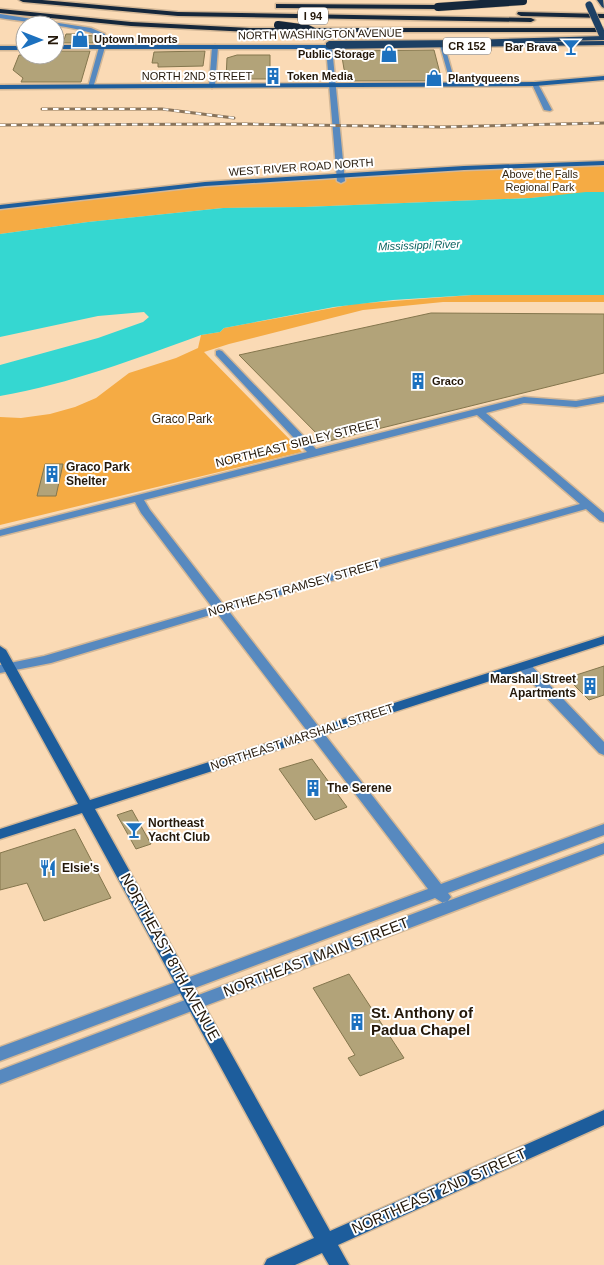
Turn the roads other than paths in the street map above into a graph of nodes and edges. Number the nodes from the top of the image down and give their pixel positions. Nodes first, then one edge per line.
1 (23, 0) edge
2 (81, 0) edge
3 (395, 0) edge
4 (528, 0) edge
5 (600, 0) edge
6 (13, 1) edge
7 (523, 1) edge
8 (104, 2) junction
9 (588, 3) edge
10 (163, 4) dead end
11 (274, 6) dead end
12 (604, 7) edge
13 (0, 10) edge
14 (0, 16) edge
15 (604, 16) edge
16 (604, 22) edge
17 (604, 35) edge
18 (604, 43) edge
19 (329, 45) junction
20 (442, 45) junction
21 (65, 47) edge
22 (102, 47) junction
23 (215, 47) junction
24 (0, 48) edge
25 (15, 48) edge
26 (604, 78) edge
27 (535, 84) junction
28 (332, 85) junction
29 (454, 85) junction
30 (212, 86) junction
31 (0, 87) edge
32 (91, 87) junction
33 (548, 110) dead end
34 (604, 163) edge
35 (604, 169) edge
36 (341, 178) junction
37 (57, 203) junction
38 (0, 207) edge
39 (0, 213) edge
40 (219, 353) dead end
41 (604, 399) edge
42 (478, 411) junction
43 (313, 452) junction
44 (138, 498) junction
45 (588, 505) junction
46 (604, 519) edge
47 (0, 532) edge
48 (221, 608) junction
49 (604, 640) edge
50 (2, 660) edge
51 (524, 666) junction
52 (316, 732) junction
53 (604, 750) edge
54 (87, 805) junction
55 (604, 829) edge
56 (0, 834) edge
57 (604, 848) edge
58 (438, 891) junction
59 (449, 906) junction
60 (186, 985) junction
61 (195, 1003) junction
62 (0, 1054) edge
63 (0, 1077) edge
64 (604, 1117) edge
65 (326, 1242) junction
66 (274, 1265) edge
67 (339, 1265) edge

1 - 16 highway, I 94
2 - 8 highway, I 94
3 - 12 highway
4 - 7 highway
5 - 12 main road
6 - 19 highway, bridge
7 - 11 highway, bridge
8 - 10 highway
8 - 15 highway, I 94
9 - 17 main road, bridge
13 - 17 highway
14 - 22 street
17 - 20 main road, NORTH WASHINGTON AVENUE / CR 152
18 - 20 main road, NORTH WASHINGTON AVENUE / CR 152
19 - 20 main road, NORTH WASHINGTON AVENUE / CR 152
19 - 23 street, NORTH WASHINGTON AVENUE / CR 152
19 - 28 street
20 - 29 street
21 - 22 street, NORTH WASHINGTON AVENUE / CR 152
22 - 23 street, NORTH WASHINGTON AVENUE / CR 152
22 - 32 street
23 - 30 street
24 - 25 street
26 - 27 street, NORTH 2ND STREET
27 - 29 street, NORTH 2ND STREET
27 - 33 street
28 - 29 street, NORTH 2ND STREET
28 - 30 street, NORTH 2ND STREET
28 - 36 street
30 - 32 street, NORTH 2ND STREET
31 - 32 street, NORTH 2ND STREET
34 - 36 street, WEST RIVER ROAD NORTH
35 - 36 street, WEST RIVER ROAD NORTH
36 - 37 street, WEST RIVER ROAD NORTH
37 - 38 street, WEST RIVER ROAD NORTH
37 - 39 street, WEST RIVER ROAD NORTH
40 - 43 street
41 - 42 street, NORTHEAST SIBLEY STREET
42 - 43 street, NORTHEAST SIBLEY STREET
42 - 45 street
43 - 44 street, NORTHEAST SIBLEY STREET
44 - 47 street, NORTHEAST SIBLEY STREET
44 - 48 street
45 - 46 street
45 - 48 street, NORTHEAST RAMSEY STREET
48 - 50 street, NORTHEAST RAMSEY STREET
48 - 52 street
49 - 51 street, NORTHEAST MARSHALL STREET
50 - 54 street, NORTHEAST 8TH AVENUE
51 - 52 street, NORTHEAST MARSHALL STREET
51 - 53 street
52 - 54 street, NORTHEAST MARSHALL STREET
52 - 58 street
54 - 56 street, NORTHEAST MARSHALL STREET
54 - 60 street, NORTHEAST 8TH AVENUE
55 - 58 street, NORTHEAST MAIN STREET
57 - 59 street, NORTHEAST MAIN STREET
58 - 59 street
58 - 60 street, NORTHEAST MAIN STREET
59 - 61 street, NORTHEAST MAIN STREET
60 - 61 street, NORTHEAST 8TH AVENUE
60 - 62 street, NORTHEAST MAIN STREET
61 - 63 street, NORTHEAST MAIN STREET
61 - 65 street, NORTHEAST 8TH AVENUE
64 - 65 street, NORTHEAST 2ND STREET
65 - 66 street, NORTHEAST 2ND STREET
65 - 67 street, NORTHEAST 8TH AVENUE

